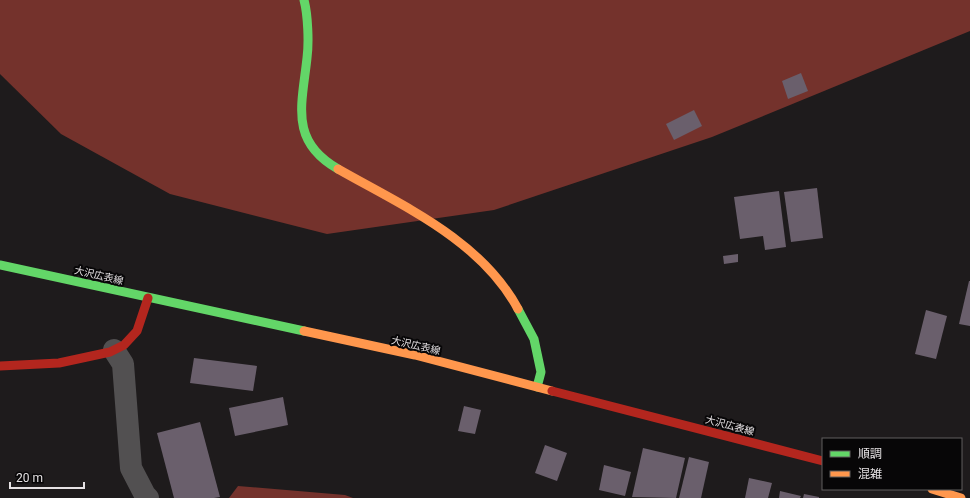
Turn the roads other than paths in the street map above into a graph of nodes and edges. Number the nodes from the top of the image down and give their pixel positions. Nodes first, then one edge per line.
1 (304, 0) edge
2 (0, 265) edge
3 (148, 298) junction
4 (114, 350) junction
5 (0, 366) edge
6 (537, 387) junction
7 (822, 461) edge
8 (936, 490) edge
9 (148, 498) edge
10 (961, 498) edge

1 - 6 main road
2 - 3 main road, 大沢広表線
3 - 4 main road
3 - 6 main road, 大沢広表線
4 - 5 main road
4 - 9 street
6 - 7 main road, 大沢広表線
8 - 10 main road

